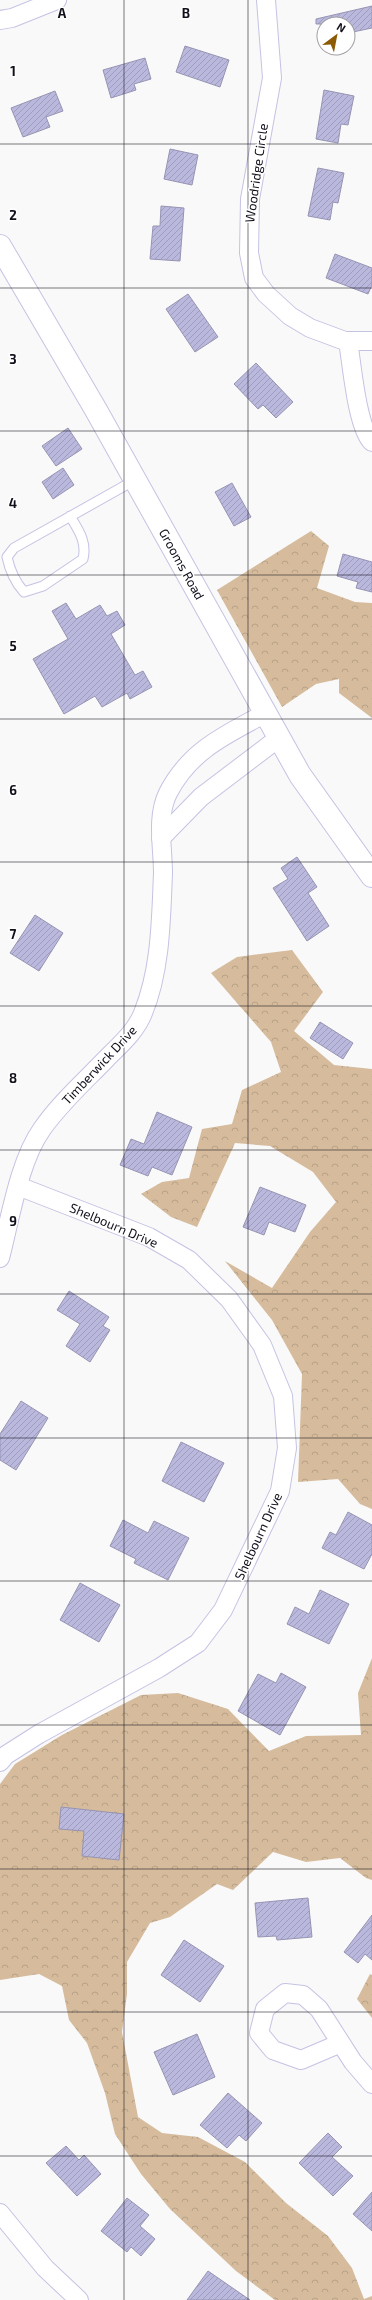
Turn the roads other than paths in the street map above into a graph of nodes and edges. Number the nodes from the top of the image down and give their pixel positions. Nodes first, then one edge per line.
1 (54, 0) edge
2 (266, 0) edge
3 (4, 23) edge
4 (0, 246) edge
5 (348, 341) junction
6 (372, 341) edge
7 (372, 442) edge
8 (135, 480) junction
9 (70, 516) junction
10 (266, 713) junction
11 (280, 737) junction
12 (161, 838) junction
13 (372, 876) edge
14 (18, 1186) junction
15 (0, 1258) edge
16 (0, 1762) edge
17 (341, 2043) dead end
18 (372, 2084) edge
19 (0, 2213) edge
20 (79, 2300) edge

1 - 3 street
2 - 5 street, Woodridge Circle
4 - 8 street, Grooms Road
5 - 6 street, Woodridge Circle
5 - 7 street
8 - 9 lane
8 - 10 street, Grooms Road
9 - 9 lane
10 - 11 street, Grooms Road
10 - 12 street, Timberwick Drive
11 - 12 street
11 - 13 street, Grooms Road
12 - 14 street, Timberwick Drive
14 - 15 street, Timberwick Drive
14 - 16 street, Shelbourn Drive
17 - 18 street
19 - 20 street

